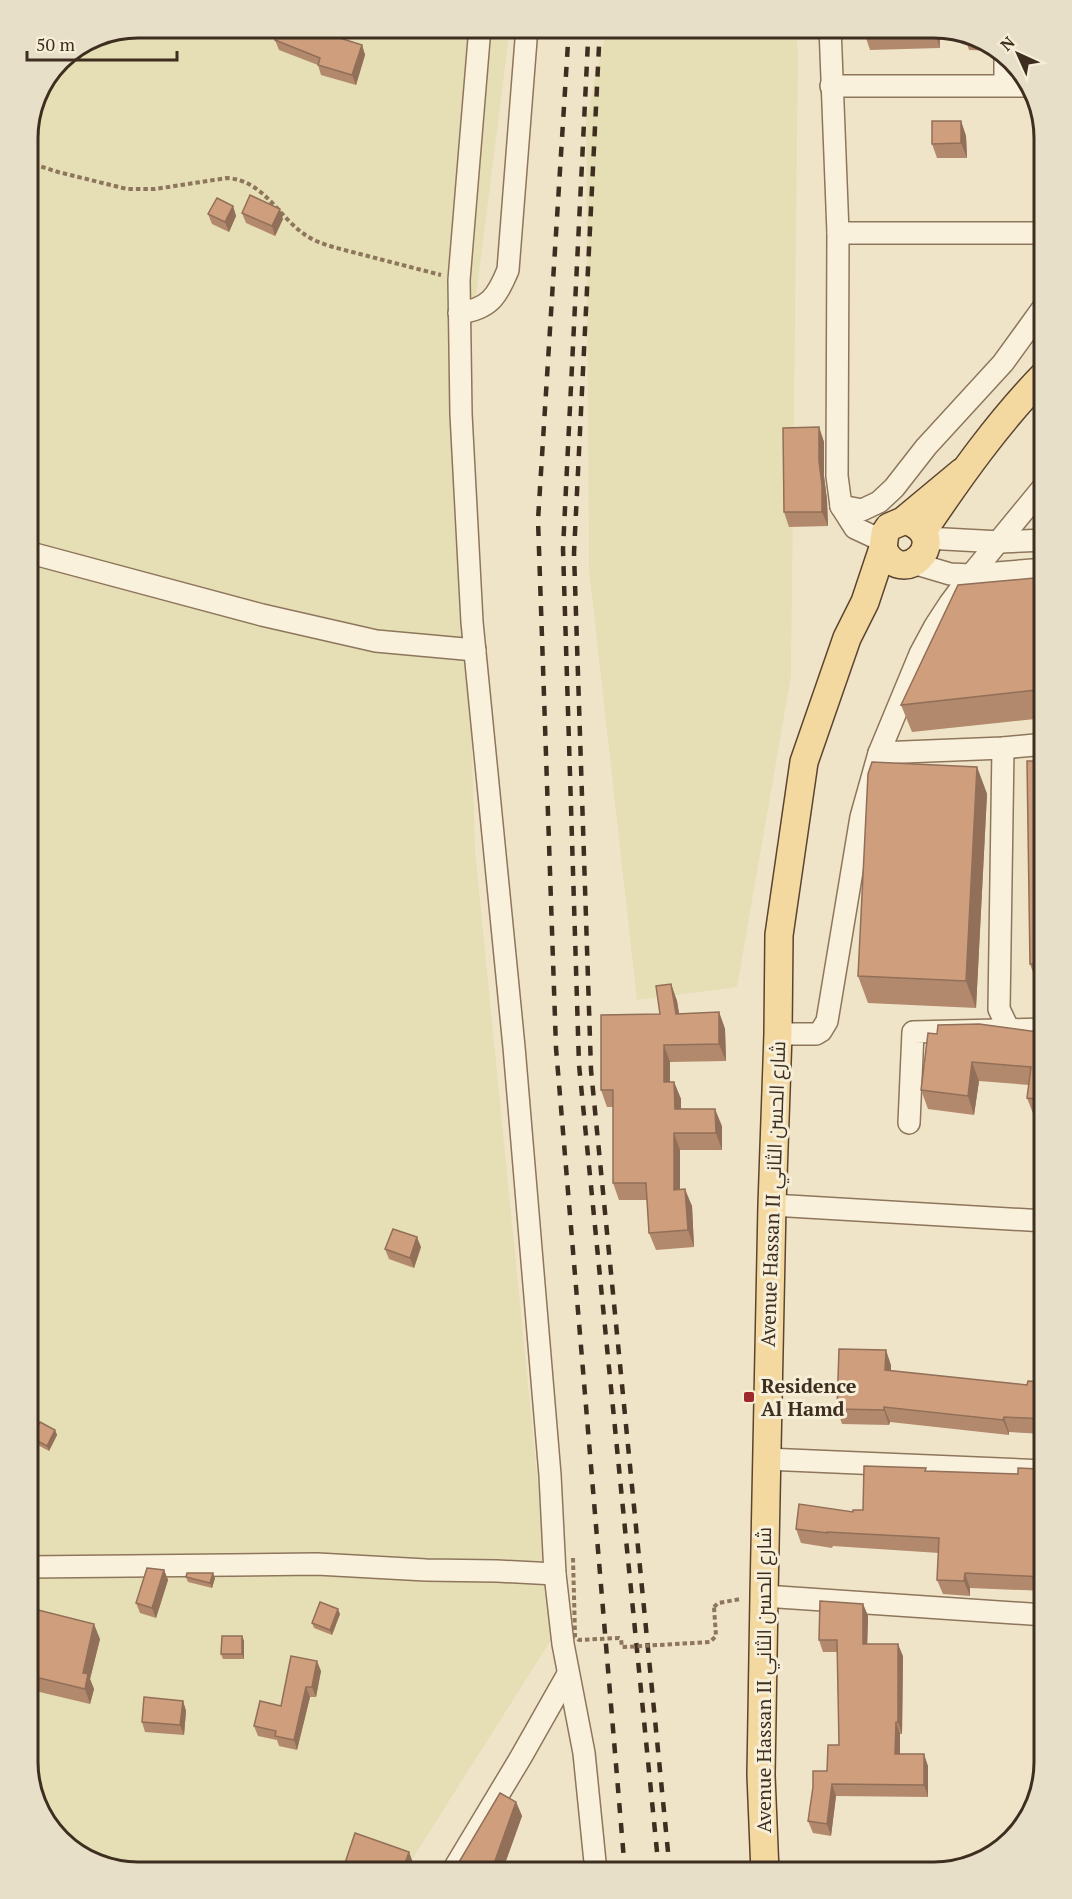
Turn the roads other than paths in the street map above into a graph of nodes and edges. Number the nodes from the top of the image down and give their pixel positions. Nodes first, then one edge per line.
1 (479, 38) edge
2 (526, 38) edge
3 (830, 38) edge
4 (1005, 85) joint
5 (831, 86) junction
6 (1020, 86) edge
7 (838, 233) junction
8 (1034, 233) edge
9 (459, 313) junction
10 (1034, 320) edge
11 (1034, 385) edge
12 (1034, 500) edge
13 (841, 506) junction
14 (917, 530) junction
15 (1034, 540) edge
16 (1000, 542) junction
17 (894, 554) junction
18 (38, 555) edge
19 (1034, 570) edge
20 (971, 575) junction
21 (475, 651) junction
22 (1034, 745) edge
23 (1003, 748) junction
24 (879, 753) junction
25 (1034, 1029) edge
26 (1009, 1030) junction
27 (778, 1034) junction
28 (909, 1123) dead end
29 (772, 1205) junction
30 (1034, 1220) edge
31 (766, 1459) junction
32 (1034, 1471) edge
33 (38, 1567) edge
34 (555, 1574) junction
35 (764, 1596) junction
36 (1034, 1614) edge
37 (568, 1674) junction
38 (458, 1861) edge
39 (595, 1862) edge
40 (765, 1862) edge

1 - 9 street
2 - 9 street
3 - 5 street
4 - 5 street
4 - 6 street
5 - 7 street
7 - 8 street
7 - 13 street
9 - 21 street
10 - 13 street
11 - 14 main road, Avenue Hassan II شارع الحسن الثاني
12 - 16 street
13 - 17 street
14 - 16 street
14 - 17 main road, Avenue Hassan II شارع الحسن الثاني
14 - 17 main road, Avenue Hassan II شارع الحسن الثاني
15 - 16 street
16 - 20 street
17 - 20 street
17 - 27 main road, Avenue Hassan II شارع الحسن الثاني
18 - 21 street
19 - 20 street
20 - 24 street
21 - 34 street
22 - 23 street
23 - 24 street
23 - 26 street
24 - 27 street
25 - 26 street
26 - 28 street
27 - 29 main road, Avenue Hassan II شارع الحسن الثاني
29 - 30 street
29 - 31 main road, Avenue Hassan II شارع الحسن الثاني
31 - 32 street
31 - 35 main road, Avenue Hassan II شارع الحسن الثاني
33 - 34 street
34 - 37 street
35 - 36 street
35 - 40 main road, Avenue Hassan II شارع الحسن الثاني
37 - 38 street
37 - 39 street

